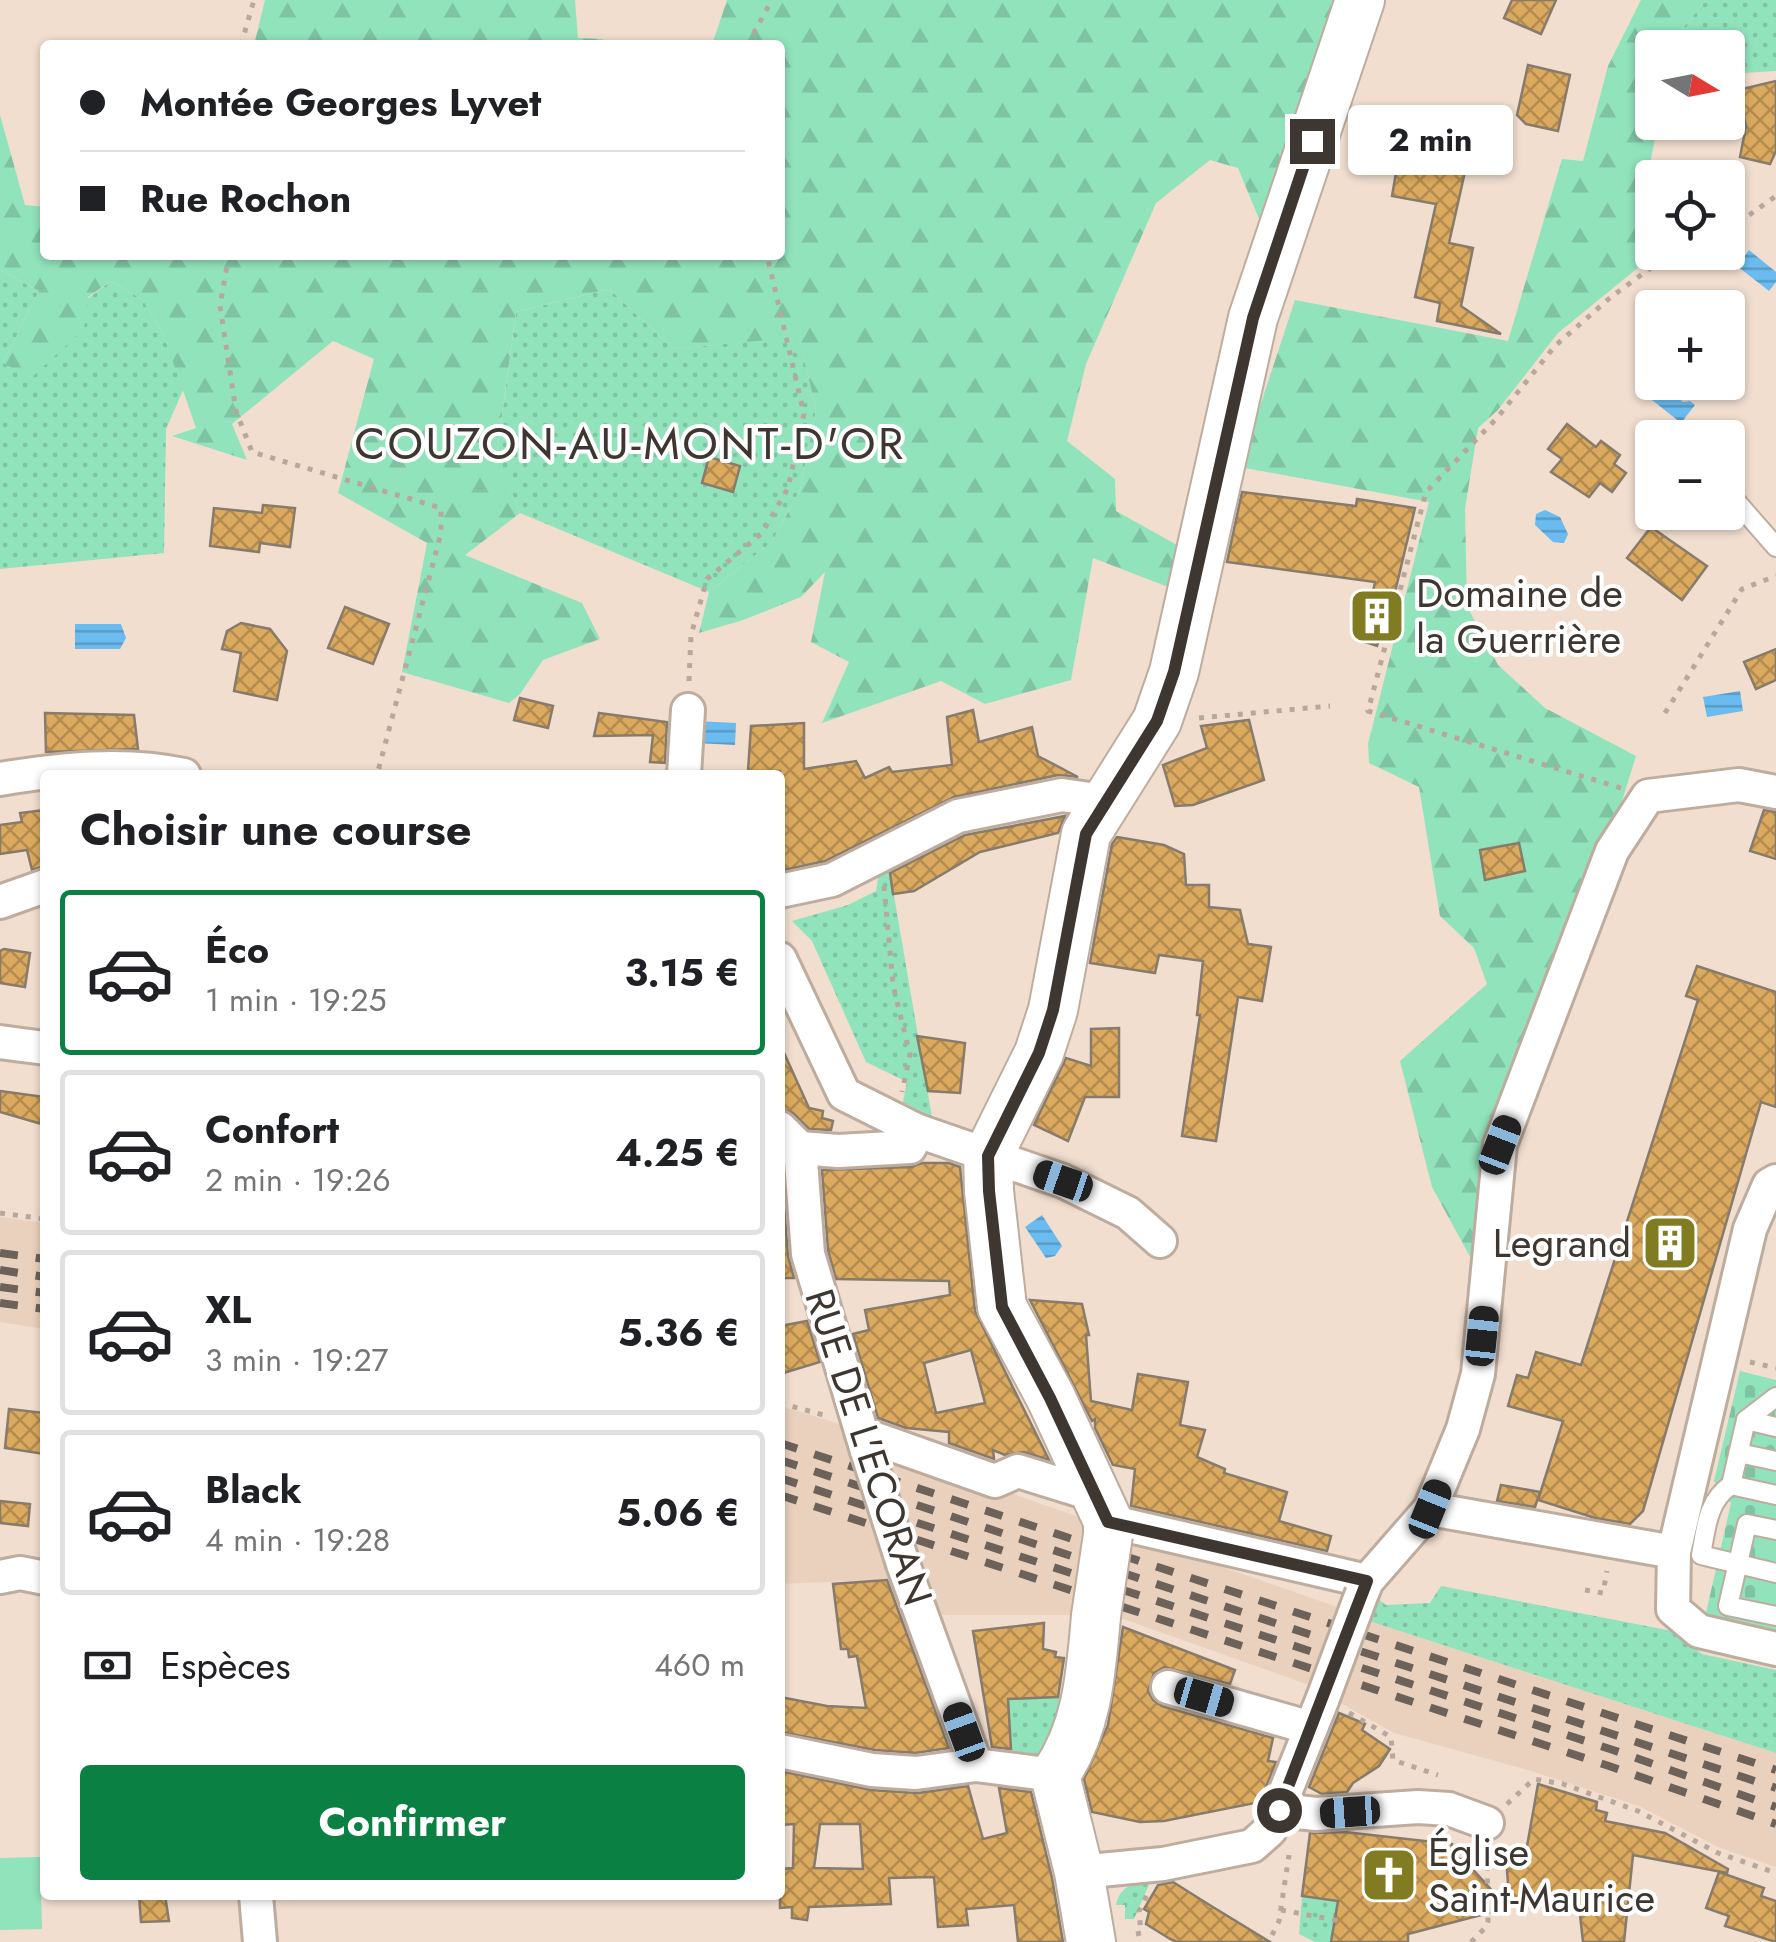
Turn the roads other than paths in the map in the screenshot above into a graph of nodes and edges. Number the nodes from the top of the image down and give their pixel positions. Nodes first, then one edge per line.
1 (1360, 0) edge
2 (1745, 511) edge
3 (1776, 547) edge
4 (688, 710) road end
5 (51, 770) edge
6 (163, 770) edge
7 (684, 770) edge
8 (40, 772) edge
9 (0, 779) edge
10 (1776, 792) edge
11 (1104, 801) junction
12 (40, 888) edge
13 (785, 889) edge
14 (0, 902) edge
15 (785, 970) edge
16 (0, 1042) edge
17 (40, 1047) edge
18 (918, 1130) junction
19 (790, 1138) edge
20 (988, 1156) junction
21 (1776, 1180) edge
22 (1160, 1241) dead end
23 (1776, 1397) edge
24 (1746, 1420) junction
25 (1776, 1427) edge
26 (863, 1437) junction
27 (1739, 1452) junction
28 (1776, 1461) edge
29 (1731, 1485) junction
30 (1776, 1495) edge
31 (1430, 1509) junction
32 (1104, 1517) junction
33 (1776, 1530) edge
34 (1687, 1553) junction
35 (1738, 1564) junction
36 (1776, 1573) edge
37 (0, 1577) edge
38 (40, 1577) edge
39 (1365, 1587) junction
40 (1776, 1616) edge
41 (1776, 1650) edge
42 (1168, 1687) dead end
43 (1317, 1713) junction
44 (785, 1753) edge
45 (976, 1766) junction
46 (1055, 1775) junction
47 (1491, 1809) road end
48 (1287, 1811) junction
49 (1079, 1872) junction
50 (256, 1900) edge
51 (1114, 1938) edge
52 (260, 1942) edge

1 - 11 street
2 - 3 lane
4 - 7 street
5 - 6 street
8 - 9 street
10 - 31 street
11 - 13 street
11 - 20 street
12 - 14 street
15 - 18 street
16 - 17 street
18 - 19 street
18 - 20 street
19 - 26 street, RUE DE L'ECORAN
20 - 22 street
20 - 32 street
21 - 34 street
23 - 24 lane
24 - 25 lane
24 - 27 lane
26 - 32 street
26 - 45 street, RUE DE L'ECORAN, bridge
27 - 28 lane
27 - 29 lane
29 - 30 lane
29 - 34 lane
31 - 34 street
31 - 39 street
32 - 39 street
32 - 46 street, bridge
33 - 35 lane
34 - 35 lane
34 - 41 street
35 - 36 lane
35 - 40 lane
37 - 38 street
39 - 43 street, bridge
42 - 43 street
43 - 48 street
44 - 45 street
45 - 46 street
46 - 49 street
47 - 48 street
48 - 49 street
49 - 51 street
50 - 52 street

